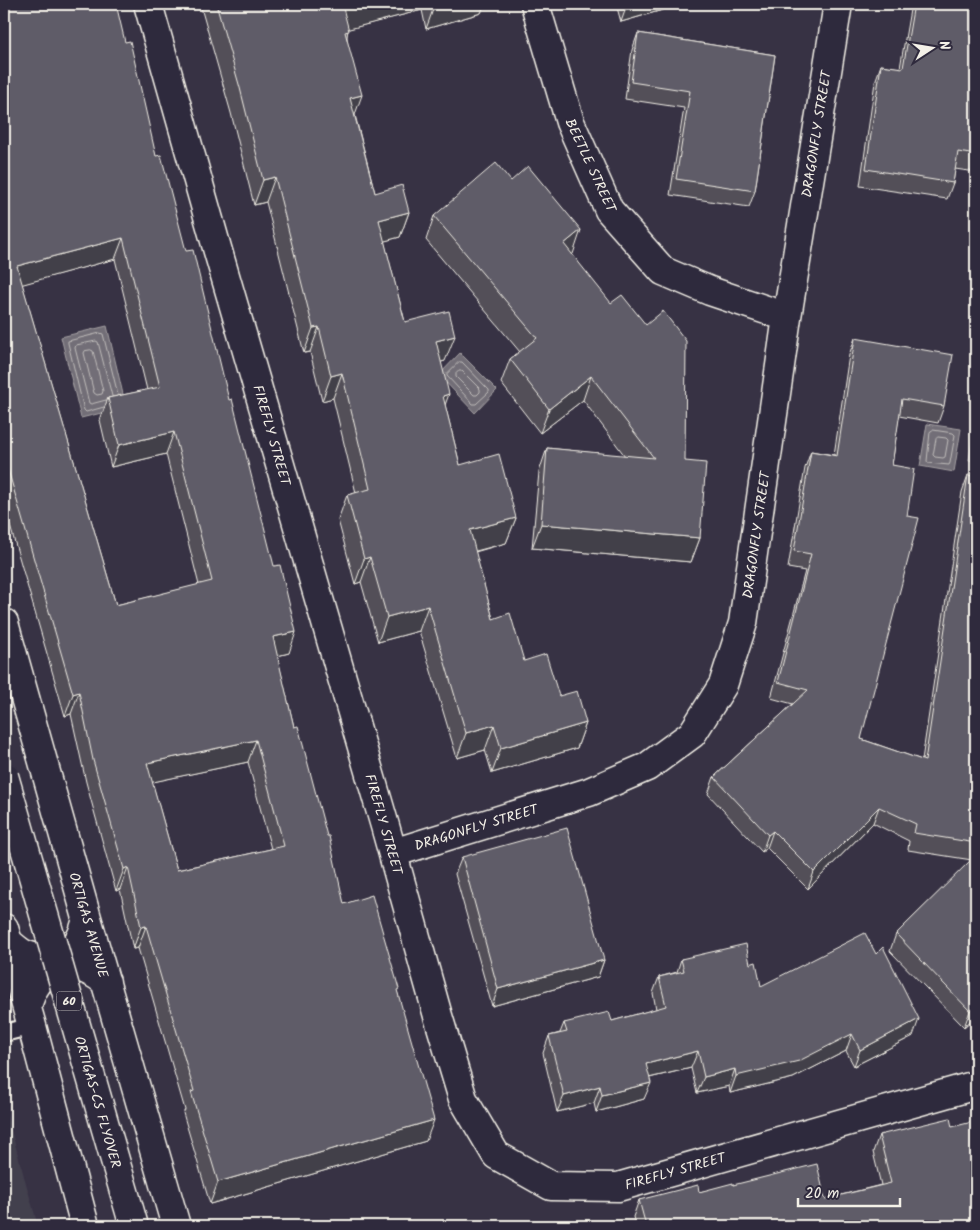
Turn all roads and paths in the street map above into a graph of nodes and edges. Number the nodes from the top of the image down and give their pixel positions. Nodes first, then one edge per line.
1 (148, 4) edge
2 (535, 4) edge
3 (838, 4) edge
4 (787, 317) junction
5 (4, 623) edge
6 (4, 776) edge
7 (393, 853) junction
8 (87, 918) junction
9 (6, 935) edge
10 (106, 982) junction
11 (29, 1017) junction
12 (4, 1033) edge
13 (976, 1085) edge
14 (85, 1226) edge
15 (134, 1226) edge
16 (176, 1226) edge

1 - 7 street, FIREFLY STREET
2 - 4 street, BEETLE STREET
3 - 4 street, DRAGONFLY STREET
4 - 7 street, DRAGONFLY STREET
5 - 8 street, ORTIGAS AVENUE
6 - 15 street, ORTIGAS-C5 FLYOVER / 60, bridge
7 - 13 street, FIREFLY STREET
8 - 9 street
8 - 10 street, ORTIGAS AVENUE
9 - 11 street
10 - 11 street
10 - 16 street, ORTIGAS AVENUE
11 - 12 lane
11 - 14 street

